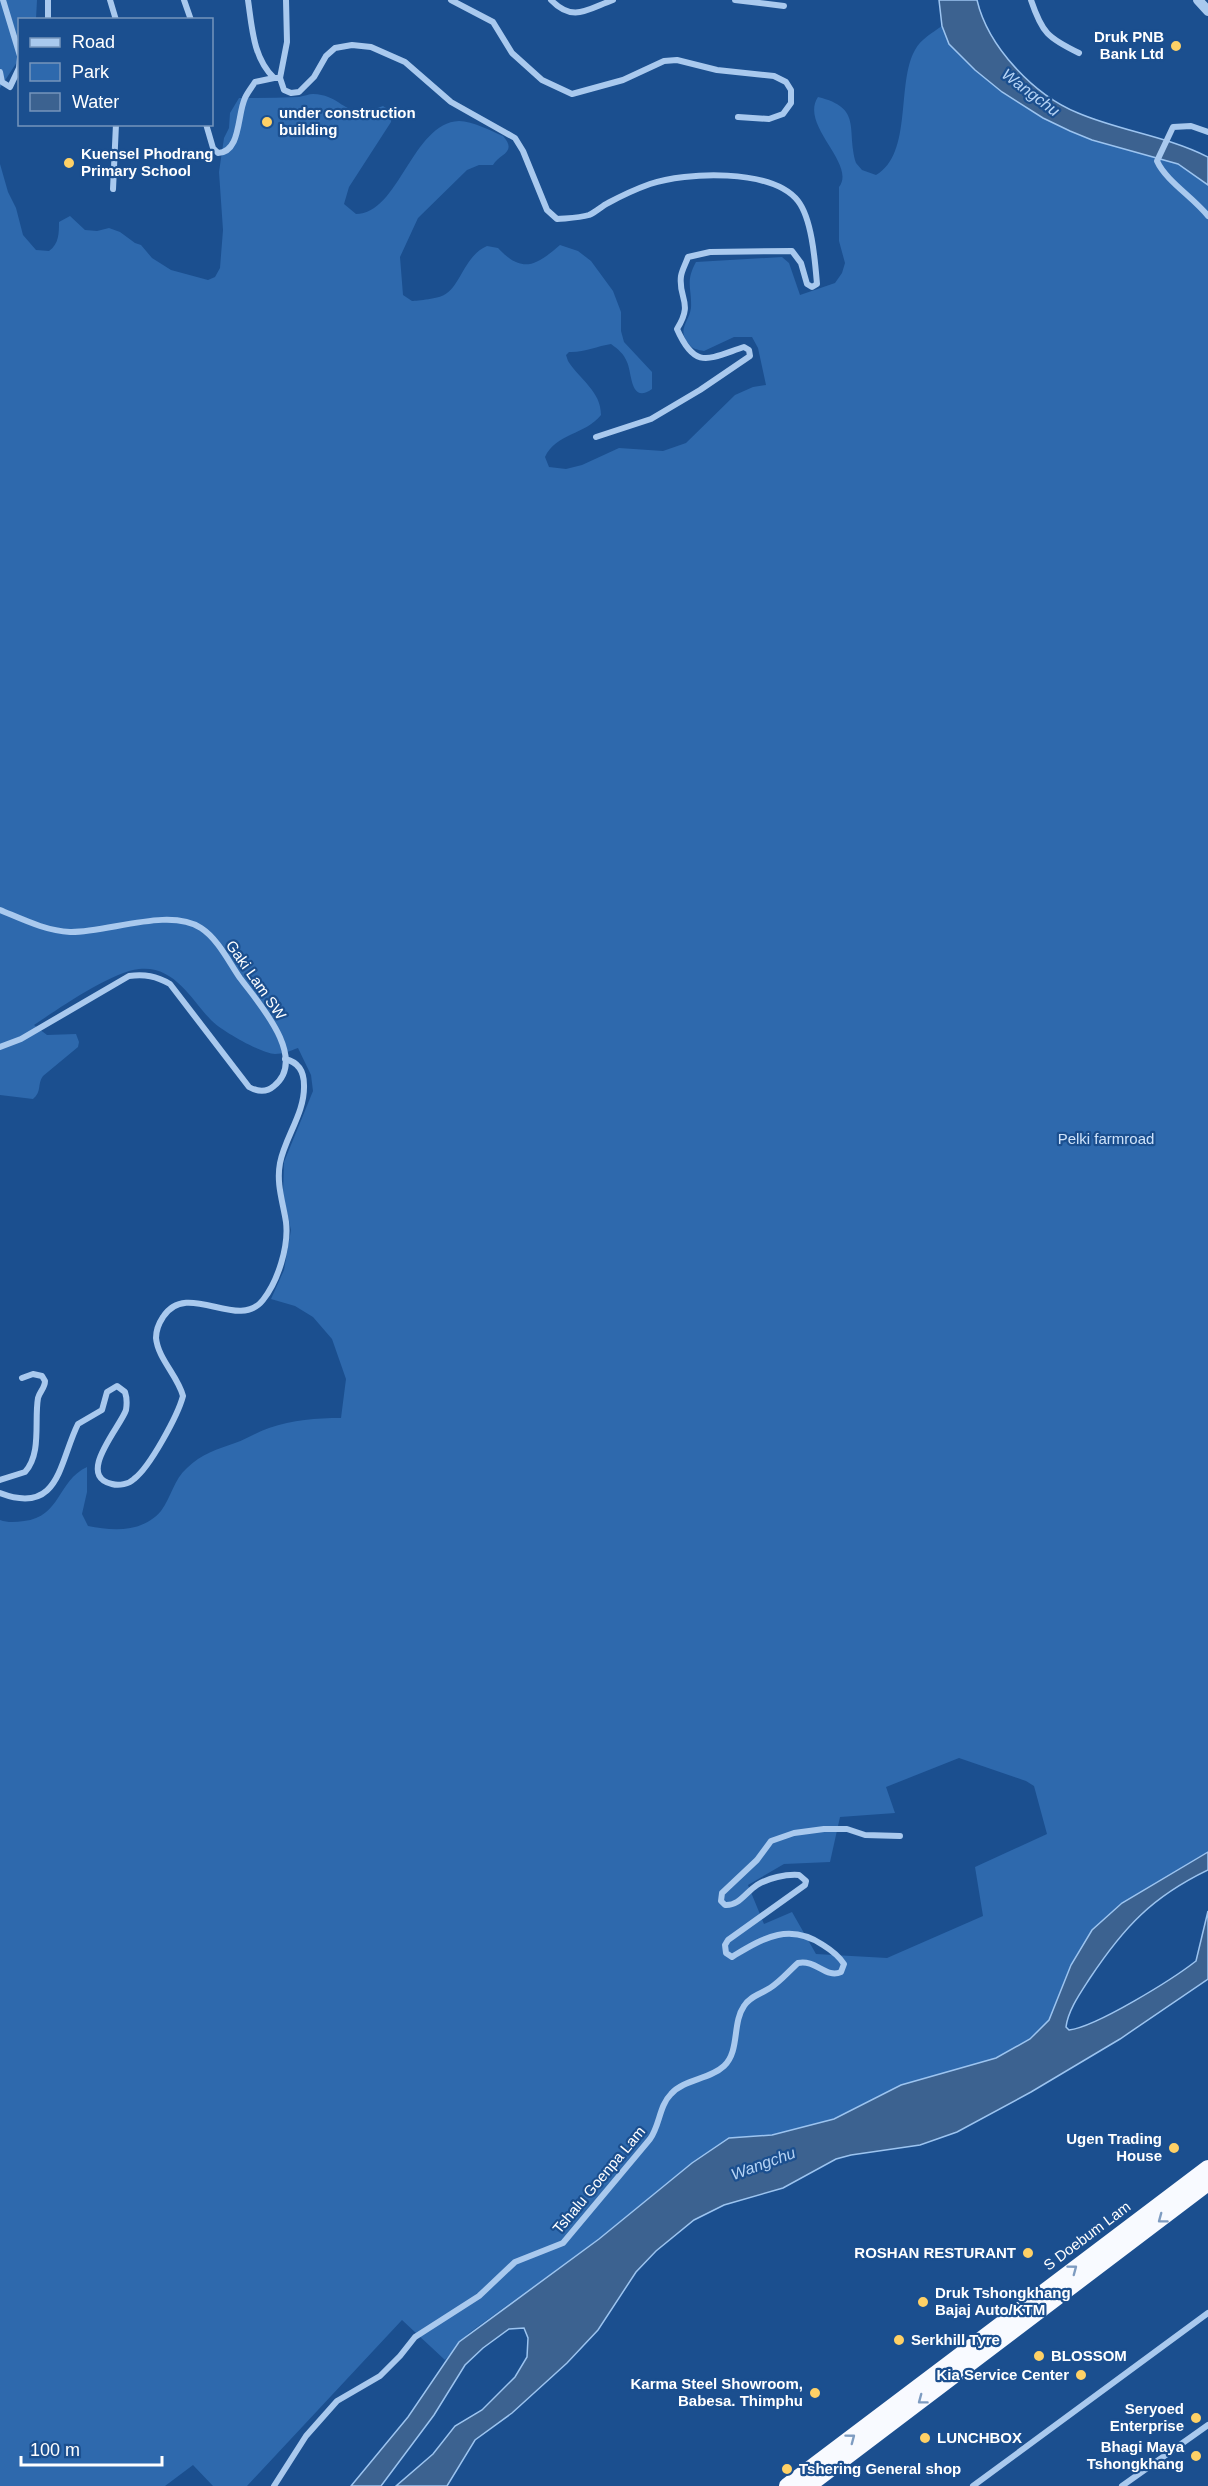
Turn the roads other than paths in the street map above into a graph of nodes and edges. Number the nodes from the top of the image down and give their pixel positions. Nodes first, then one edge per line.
1 (3, 0) edge
2 (48, 0) edge
3 (110, 0) edge
4 (184, 0) edge
5 (248, 0) edge
6 (286, 0) edge
7 (451, 0) edge
8 (551, 0) edge
9 (613, 0) edge
10 (735, 0) edge
11 (1031, 0) edge
12 (1198, 0) edge
13 (784, 6) dead end
14 (1208, 11) edge
15 (48, 18) edge
16 (115, 18) edge
17 (190, 18) edge
18 (18, 49) edge
19 (1079, 53) dead end
20 (18, 70) edge
21 (0, 72) edge
22 (277, 78) junction
23 (738, 117) dead end
24 (116, 126) edge
25 (207, 126) edge
26 (1208, 132) edge
27 (113, 189) dead end
28 (1208, 216) edge
29 (596, 437) dead end
30 (0, 910) edge
31 (0, 1047) edge
32 (285, 1059) junction
33 (22, 1378) dead end
34 (0, 1480) edge
35 (0, 1492) edge
36 (900, 1836) dead end
37 (1208, 2168) edge
38 (1208, 2183) edge
39 (1208, 2313) edge
40 (1208, 2425) edge
41 (274, 2486) edge
42 (787, 2486) edge
43 (808, 2486) edge
44 (973, 2486) edge
45 (1122, 2486) edge

1 - 18 street
2 - 15 street
3 - 16 street
4 - 17 street
5 - 22 street
6 - 22 street
7 - 23 street
8 - 9 street
10 - 13 street
11 - 19 street
12 - 14 street
20 - 21 street
22 - 25 street
22 - 29 street
24 - 27 street
26 - 28 street
30 - 32 street, Gaki Lam SW
31 - 32 street
32 - 35 street
33 - 34 street
36 - 41 street, Tshalu Goenpa Lam
42 -> 37 highway, S Doebum Lam
38 -> 43 highway, S Doebum Lam
39 - 44 street
40 - 45 street

